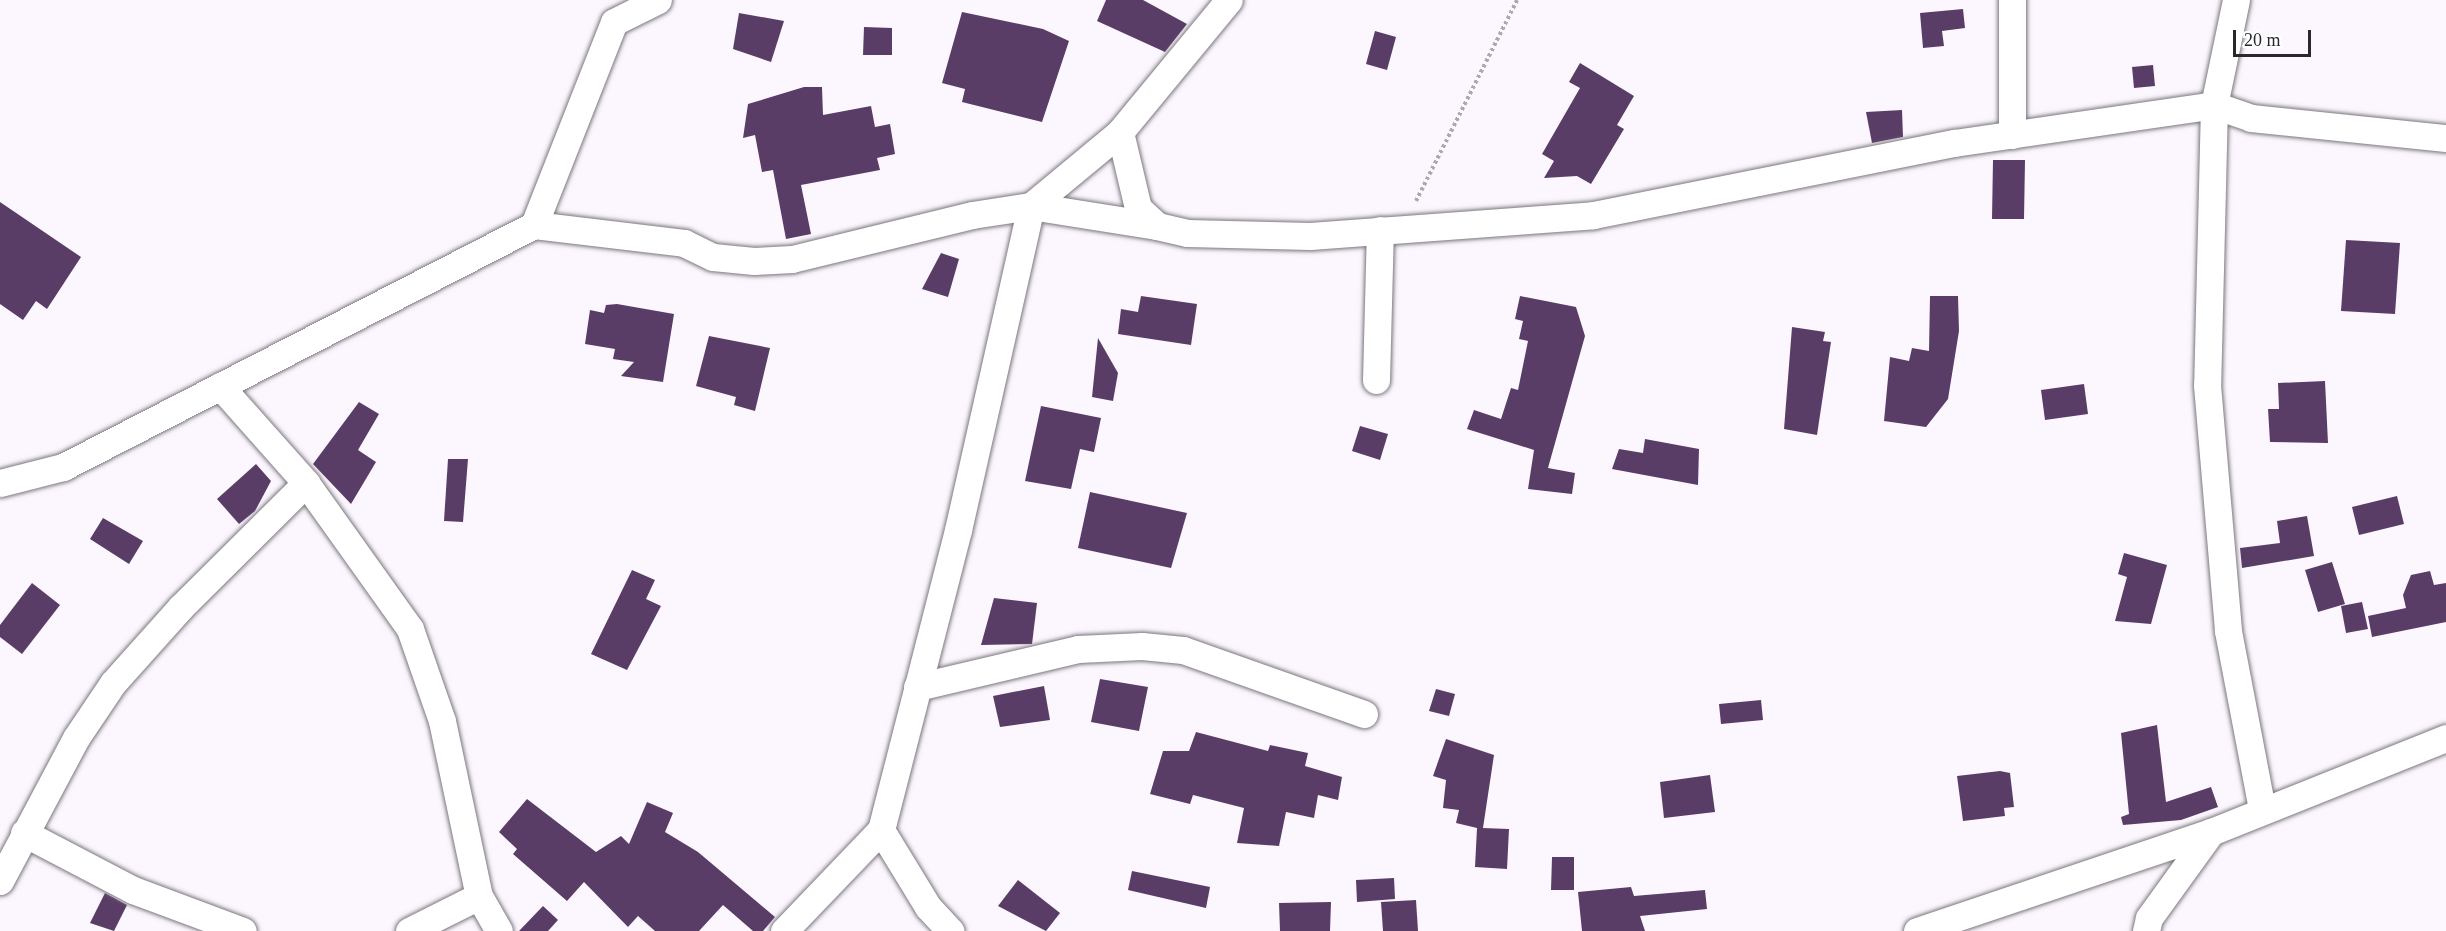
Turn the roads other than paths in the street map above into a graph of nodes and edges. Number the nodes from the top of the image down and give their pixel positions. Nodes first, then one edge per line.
1 (658, 0) edge
2 (1229, 0) edge
3 (2012, 0) edge
4 (2236, 0) edge
5 (2214, 105) junction
6 (1120, 132) junction
7 (2012, 135) junction
8 (2446, 138) edge
9 (1031, 206) junction
10 (534, 225) junction
11 (1157, 226) junction
12 (1388, 229) junction
13 (1376, 380) dead end
14 (220, 386) junction
15 (0, 483) edge
16 (306, 483) junction
17 (917, 687) junction
18 (1364, 714) dead end
19 (2446, 738) edge
20 (2262, 808) junction
21 (881, 830) junction
22 (2211, 832) junction
23 (24, 833) junction
24 (0, 881) edge
25 (479, 896) junction
26 (243, 931) edge
27 (409, 931) edge
28 (500, 931) edge
29 (784, 931) edge
30 (950, 931) edge
31 (1917, 931) edge
32 (2146, 931) edge

1 - 10 street
2 - 6 street
3 - 7 street
4 - 5 street
5 - 7 street
5 - 8 street
5 - 20 street
6 - 9 street
6 - 11 street
7 - 12 street
9 - 10 street
9 - 11 street
9 - 17 street
10 - 14 street
11 - 12 street
12 - 13 street
14 - 15 street
14 - 16 street
16 - 23 street
16 - 25 street
17 - 18 street
17 - 21 street
19 - 20 street
20 - 22 street
21 - 29 street
21 - 30 street
22 - 31 street
22 - 32 street
23 - 24 street
23 - 26 street
25 - 27 street
25 - 28 street

